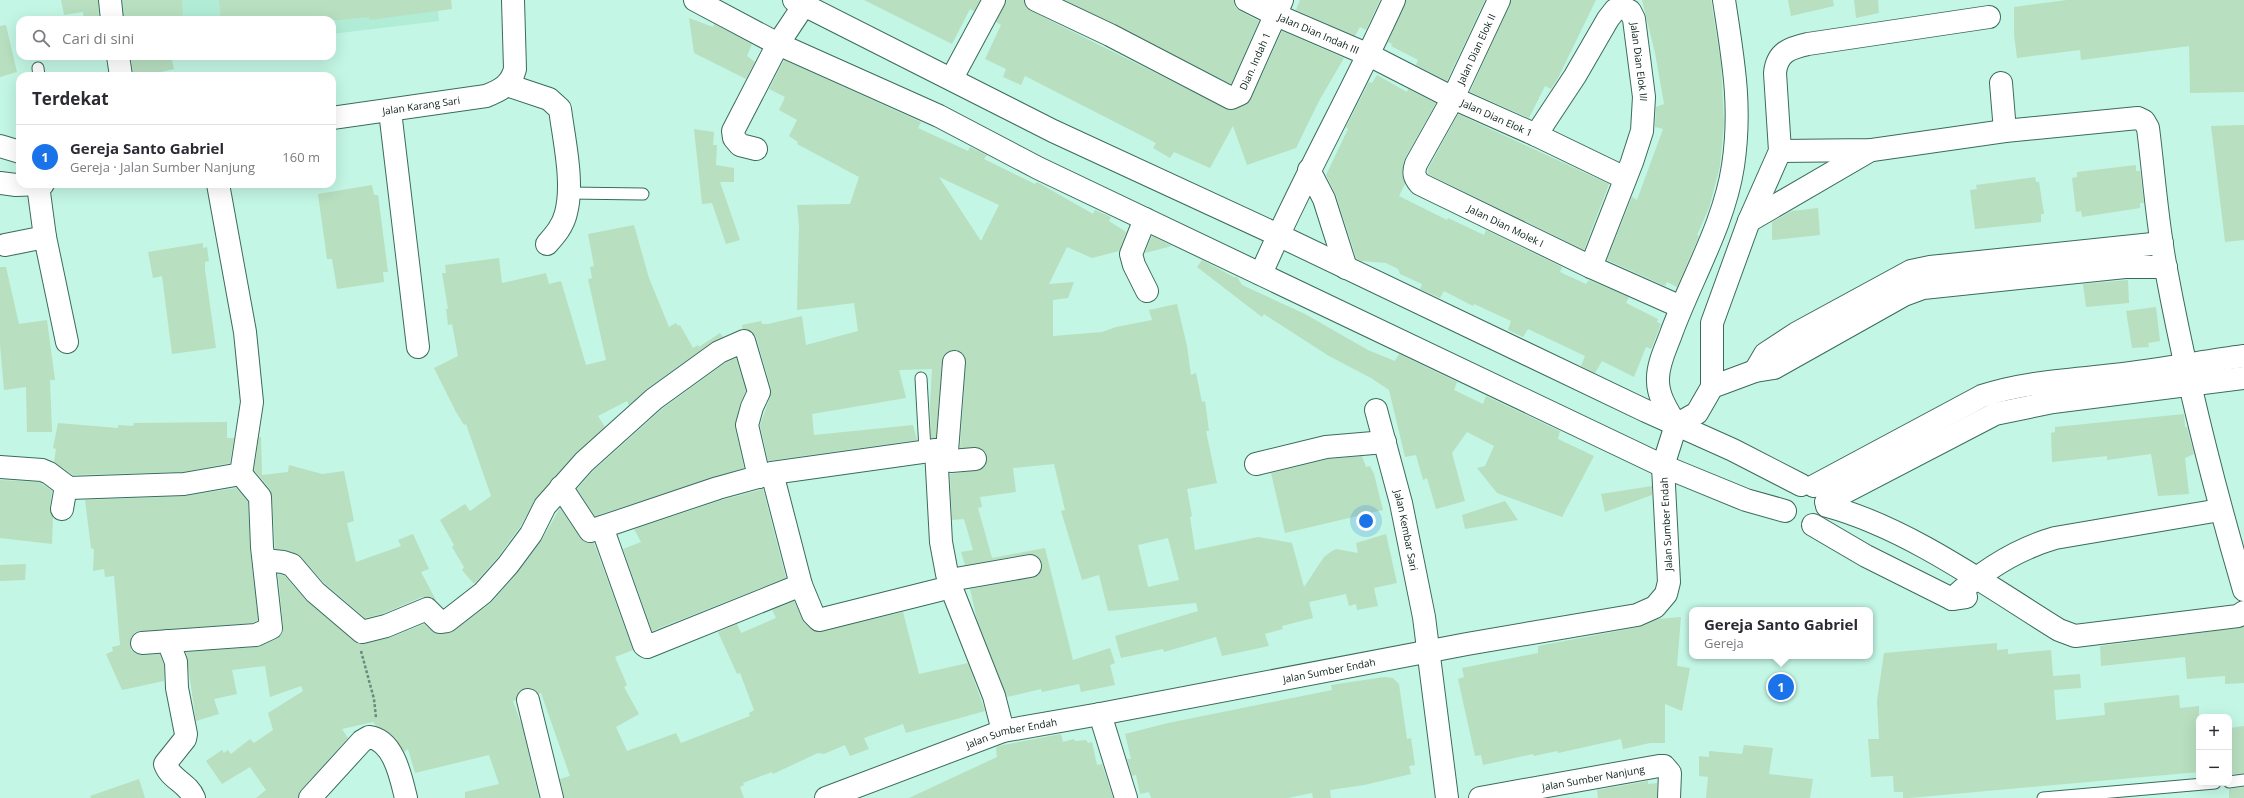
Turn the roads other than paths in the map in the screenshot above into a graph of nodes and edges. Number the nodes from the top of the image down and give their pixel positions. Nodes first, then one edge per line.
1 (110, 0) edge
2 (513, 0) edge
3 (696, 0) edge
4 (994, 0) edge
5 (1036, 0) edge
6 (1246, 0) edge
7 (1394, 0) edge
8 (1499, 0) edge
9 (1724, 0) edge
10 (799, 2) edge
11 (1279, 7) edge
12 (112, 16) edge
13 (1989, 17) dead end
14 (778, 44) junction
15 (1369, 55) junction
16 (118, 60) edge
17 (120, 72) edge
18 (952, 78) junction
19 (2001, 83) dead end
20 (507, 85) junction
21 (1453, 98) junction
22 (390, 111) junction
23 (336, 118) edge
24 (2006, 131) junction
25 (1536, 135) junction
26 (0, 146) edge
27 (756, 149) dead end
28 (1872, 150) junction
29 (16, 151) edge
30 (1780, 151) junction
31 (1309, 170) junction
32 (1625, 178) junction
33 (0, 183) edge
34 (16, 183) edge
35 (41, 188) edge
36 (219, 188) edge
37 (569, 193) junction
38 (643, 194) dead end
39 (1145, 219) junction
40 (1749, 221) junction
41 (1278, 234) junction
42 (45, 237) junction
43 (2162, 243) junction
44 (547, 244) dead end
45 (6, 245) dead end
46 (2098, 259) junction
47 (1591, 267) junction
48 (2166, 267) junction
49 (1346, 268) junction
50 (1261, 274) junction
51 (1148, 291) dead end
52 (1681, 307) junction
53 (67, 342) dead end
54 (418, 347) dead end
55 (2244, 356) edge
56 (954, 362) dead end
57 (2188, 376) junction
58 (921, 378) dead end
59 (2244, 378) edge
60 (1712, 387) junction
61 (1376, 410) dead end
62 (1676, 425) junction
63 (1385, 442) junction
64 (936, 451) junction
65 (975, 459) dead end
66 (1256, 464) dead end
67 (1663, 466) junction
68 (0, 467) edge
69 (241, 474) junction
70 (765, 475) junction
71 (66, 486) junction
72 (561, 487) junction
73 (1817, 495) junction
74 (62, 509) dead end
75 (2220, 510) junction
76 (1785, 512) junction
77 (1813, 525) junction
78 (602, 527) junction
79 (264, 560) junction
80 (1030, 566) dead end
81 (1976, 577) junction
82 (950, 584) junction
83 (801, 585) junction
84 (2244, 590) edge
85 (1996, 591) junction
86 (1952, 599) junction
87 (2244, 612) edge
88 (168, 641) junction
89 (142, 643) dead end
90 (1428, 653) junction
91 (528, 700) dead end
92 (1100, 714) junction
93 (1004, 731) junction
94 (2244, 780) edge
95 (2232, 782) edge
96 (2196, 785) edge
97 (194, 798) edge
98 (310, 798) edge
99 (406, 798) edge
100 (552, 798) edge
101 (826, 798) edge
102 (1126, 798) edge
103 (1447, 798) edge
104 (1480, 798) edge
105 (1669, 798) edge
106 (2043, 798) edge

1 - 12 street
2 - 20 street
3 - 14 street
4 - 18 street
5 - 11 street, Dian. Indah 1
6 - 11 street, Jalan Dian Indah III
7 - 15 street
8 - 21 street, Jalan Dian Elok II
9 - 52 street
10 - 14 street
10 - 18 street
11 - 15 street, Jalan Dian Indah III
13 - 30 street
14 - 27 street
14 - 39 street
15 - 21 street, Jalan Dian Elok 1
15 - 31 street
16 - 17 street
18 - 41 street
19 - 24 street
20 - 22 street, Jalan Karang Sari
20 - 37 street
21 - 25 street, Jalan Dian Elok 1
21 - 47 street, Jalan Dian Molek I
22 - 23 street, Jalan Karang Sari
22 - 54 street
24 - 28 street
24 - 43 street
25 - 32 street, Jalan Dian Elok 1
25 - 32 street, Jalan Dian Elok III
26 - 29 street
28 - 30 street
28 - 40 street
30 - 40 street
31 - 41 street
31 - 49 street
32 - 47 street, Jalan Dian Elok III
33 - 34 street
35 - 42 street
36 - 69 street
37 - 38 lane
37 - 44 street
39 - 50 street
39 - 51 street
40 - 60 street
41 - 49 street
41 - 50 street
42 - 45 street
42 - 53 street
43 - 46 street
43 - 48 street
46 - 48 street
46 - 60 street
47 - 52 street, Jalan Dian Molek I
48 - 57 street
49 - 62 street
50 - 67 street
52 - 62 street
55 - 57 street
56 - 64 street
57 - 59 street
57 - 73 street
57 - 75 street
58 - 64 lane
60 - 62 street
61 - 63 street, Jalan Kembar Sari
62 - 67 street, Jalan Sumber Endah
62 - 73 street
63 - 66 street
63 - 90 street, Jalan Kembar Sari
64 - 65 street
64 - 70 street
64 - 82 street
67 - 76 street
67 - 90 street, Jalan Sumber Endah
68 - 71 street
69 - 71 street
69 - 79 street
70 - 72 street
70 - 78 street
70 - 83 street
71 - 74 street
72 - 78 street
72 - 79 street
73 - 76 street
73 - 77 street
73 - 81 street
75 - 81 street
75 - 84 street
76 - 77 street
77 - 86 street
78 - 83 street
79 - 88 street
80 - 82 street
81 - 85 street
81 - 86 street
82 - 83 street
82 - 93 street
85 - 86 street
85 - 87 street
88 - 89 street
88 - 97 street
90 - 92 street, Jalan Sumber Endah
90 - 103 street, Jalan Kembar Sari
91 - 100 street
92 - 93 street, Jalan Sumber Endah
92 - 102 street
93 - 101 street, Jalan Sumber Endah
94 - 95 lane
96 - 106 lane
98 - 99 street
104 - 105 street, Jalan Sumber Nanjung

